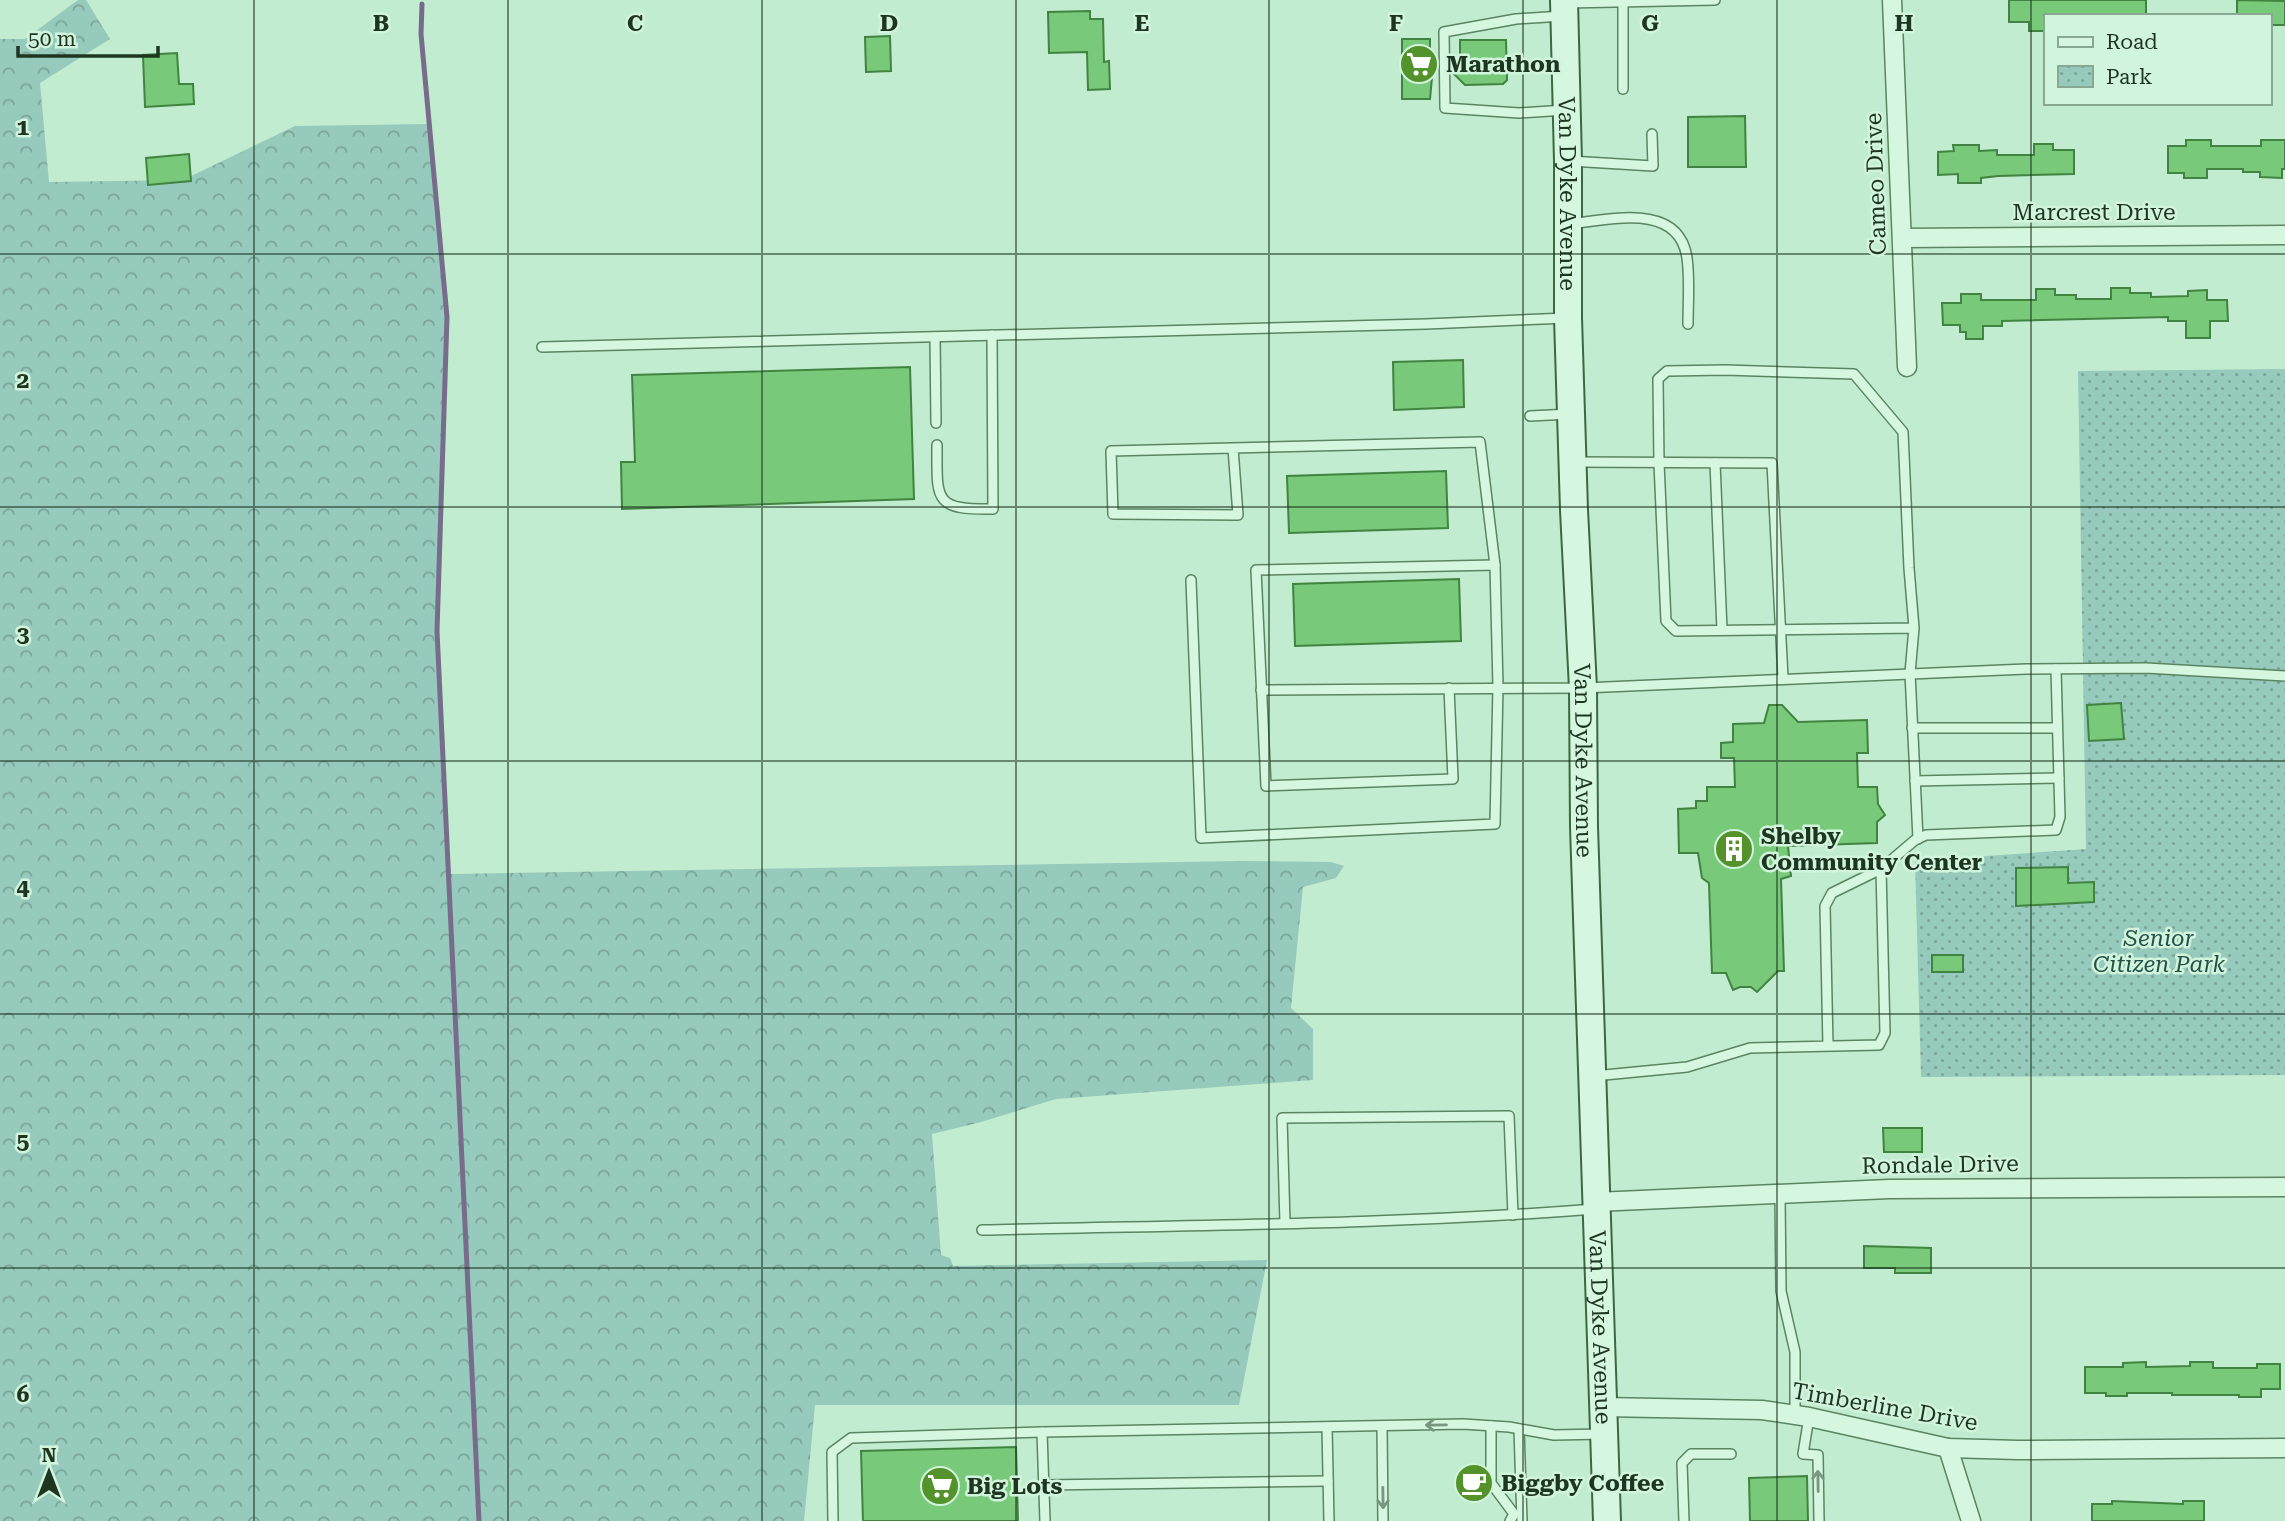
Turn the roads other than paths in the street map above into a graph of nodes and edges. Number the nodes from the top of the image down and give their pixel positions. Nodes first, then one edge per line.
1 (1715, 0) edge
2 (1892, 0) edge
3 (1623, 3) junction
4 (1564, 6) edge
5 (1623, 89) dead end
6 (1566, 110) junction
7 (1652, 134) dead end
8 (1568, 161) junction
9 (1568, 224) junction
10 (2285, 235) edge
11 (1903, 238) junction
12 (1568, 318) junction
13 (1688, 324) dead end
14 (992, 335) junction
15 (935, 337) junction
16 (542, 347) dead end
17 (1907, 367) dead end
18 (1571, 414) junction
19 (1530, 416) dead end
20 (936, 423) dead end
21 (937, 445) dead end
22 (1233, 448) junction
23 (1573, 462) junction
24 (1659, 463) junction
25 (1715, 463) junction
26 (1495, 565) junction
27 (1191, 580) dead end
28 (1780, 628) junction
29 (1914, 628) junction
30 (1722, 630) junction
31 (2056, 668) junction
32 (1910, 673) junction
33 (2285, 676) edge
34 (1783, 678) junction
35 (1449, 688) junction
36 (1498, 688) junction
37 (1583, 688) junction
38 (1261, 690) junction
39 (1912, 728) junction
40 (2057, 728) junction
41 (2059, 778) junction
42 (1915, 781) junction
43 (1918, 839) junction
44 (1881, 869) junction
45 (1828, 1046) junction
46 (1593, 1076) junction
47 (2285, 1188) edge
48 (1780, 1195) junction
49 (1596, 1206) junction
50 (1513, 1215) junction
51 (1285, 1223) junction
52 (982, 1230) dead end
53 (1603, 1406) junction
54 (1802, 1416) junction
55 (1382, 1426) junction
56 (1491, 1426) junction
57 (1326, 1427) junction
58 (1519, 1429) junction
59 (1042, 1432) junction
60 (1604, 1434) junction
61 (1948, 1448) junction
62 (2285, 1448) edge
63 (1731, 1454) dead end
64 (1328, 1481) junction
65 (1044, 1485) junction
66 (833, 1521) edge
67 (1045, 1521) edge
68 (1329, 1521) edge
69 (1383, 1521) edge
70 (1510, 1521) edge
71 (1522, 1521) edge
72 (1608, 1521) edge
73 (1684, 1521) edge
74 (1819, 1521) edge
75 (1971, 1521) edge

1 - 3 lane
2 - 11 street, Cameo Drive
3 - 4 lane
3 - 5 lane
4 - 6 main road, Van Dyke Avenue
4 - 6 lane
6 - 8 main road, Van Dyke Avenue
7 - 8 lane
8 - 9 main road, Van Dyke Avenue
9 - 12 main road, Van Dyke Avenue
9 - 13 lane
10 - 11 street, Marcrest Drive
11 - 17 street, Cameo Drive
12 - 14 lane
12 - 18 main road, Van Dyke Avenue
14 - 15 lane
14 - 21 lane
15 - 16 lane
15 - 20 lane
18 - 19 lane
18 - 23 main road, Van Dyke Avenue
22 - 22 lane
22 - 26 lane
23 - 24 lane
23 - 37 main road, Van Dyke Avenue
24 - 25 lane
24 - 29 lane
24 - 30 lane
25 - 28 lane
25 - 30 lane
26 - 36 lane
26 - 38 lane
27 - 36 lane
28 - 29 lane
28 - 30 lane
28 - 34 lane
29 - 32 lane
31 - 32 lane
31 - 33 lane
31 - 40 lane
32 - 34 lane
32 - 39 lane
34 - 37 lane
35 - 36 lane
35 - 38 lane
35 - 38 lane
36 - 37 lane
37 - 46 main road, Van Dyke Avenue
39 - 40 lane
39 - 42 lane
40 - 41 lane
41 - 42 lane
41 - 43 lane
42 - 43 lane
43 - 44 lane
44 - 45 lane
44 - 45 lane
45 - 46 lane
46 - 49 main road, Van Dyke Avenue
47 - 48 street, Rondale Drive
48 - 49 street, Rondale Drive
48 - 54 lane
49 - 50 lane
49 - 53 main road, Van Dyke Avenue
50 - 51 lane
50 - 51 lane
51 - 52 lane
53 - 54 street, Timberline Drive
53 - 60 main road, Van Dyke Avenue
54 - 61 street, Timberline Drive
74 -> 54 lane
56 -> 55 lane
55 - 57 lane
55 -> 69 lane
56 - 58 lane
56 - 70 lane
57 - 59 lane
57 - 64 lane
58 - 60 lane
58 - 71 lane
59 - 65 lane
59 - 66 lane
60 - 72 main road, Van Dyke Avenue
61 - 62 street, Timberline Drive
61 - 75 street
63 - 73 lane
64 - 65 lane
64 - 68 lane
65 - 67 lane

